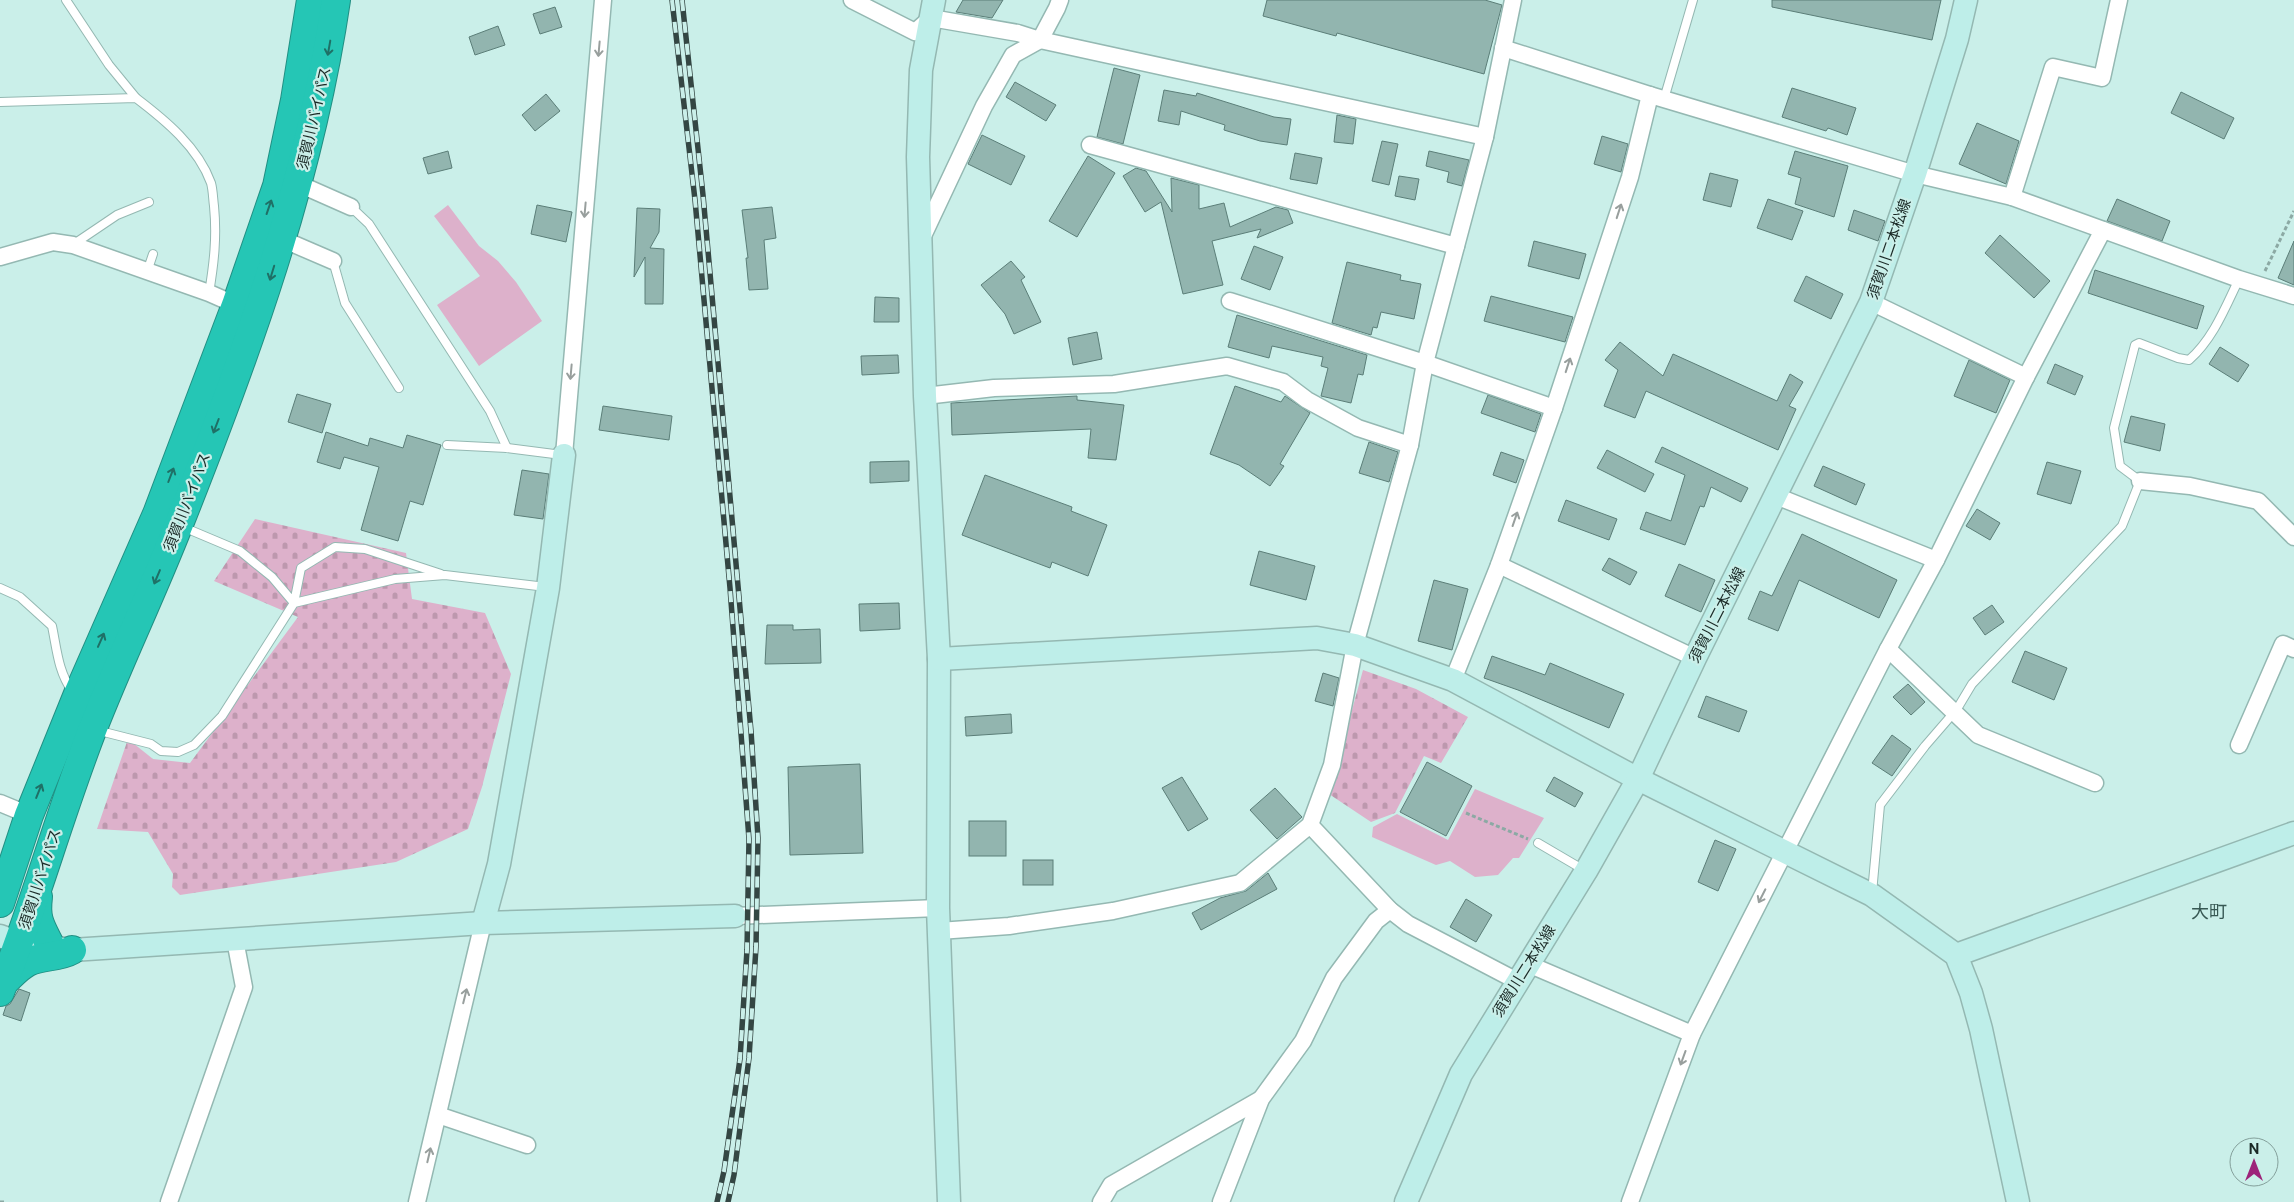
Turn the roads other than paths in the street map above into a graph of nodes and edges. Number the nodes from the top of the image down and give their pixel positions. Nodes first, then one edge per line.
1 (66, 0) edge
2 (311, 0) edge
3 (336, 0) edge
4 (603, 0) edge
5 (852, 0) edge
6 (1060, 0) edge
7 (1514, 0) edge
8 (1692, 0) edge
9 (1966, 0) edge
10 (2119, 0) edge
11 (933, 9) edge
12 (1040, 40) junction
13 (1503, 48) junction
14 (1657, 97) junction
15 (136, 98) junction
16 (0, 102) edge
17 (1485, 137) junction
18 (1090, 145) dead end
19 (1915, 174) junction
20 (299, 184) junction
21 (2012, 197) junction
22 (149, 202) dead end
23 (351, 207) joint
24 (2103, 230) junction
25 (282, 239) junction
26 (920, 243) junction
27 (73, 246) junction
28 (1456, 246) junction
29 (153, 254) dead end
30 (0, 257) edge
31 (332, 261) joint
32 (147, 272) junction
33 (2240, 279) junction
34 (209, 293) junction
35 (2294, 296) edge
36 (1230, 301) dead end
37 (1871, 302) junction
38 (247, 310) junction
39 (1425, 363) junction
40 (2026, 377) junction
41 (399, 388) dead end
42 (926, 396) junction
43 (1554, 408) junction
44 (447, 445) dead end
45 (1410, 446) junction
46 (507, 448) junction
47 (564, 455) junction
48 (2140, 481) junction
49 (1776, 496) junction
50 (168, 519) junction
51 (2294, 537) edge
52 (1936, 560) junction
53 (1499, 565) junction
54 (445, 575) junction
55 (0, 588) edge
56 (548, 588) junction
57 (294, 603) junction
58 (1355, 645) junction
59 (1888, 649) junction
60 (2294, 649) edge
61 (1695, 658) junction
62 (939, 659) junction
63 (1453, 680) junction
64 (78, 694) junction
65 (1954, 712) junction
66 (92, 729) junction
67 (2240, 745) dead end
68 (1638, 779) junction
69 (2095, 783) dead end
70 (0, 803) edge
71 (29, 815) junction
72 (61, 816) junction
73 (1310, 825) junction
74 (2294, 833) edge
75 (1538, 843) road end
76 (17, 851) junction
77 (1784, 853) junction
78 (1586, 871) junction
79 (39, 883) junction
80 (0, 888) edge
81 (1872, 895) junction
82 (0, 903) edge
83 (938, 908) junction
84 (1390, 910) junction
85 (735, 916) joint
86 (483, 923) junction
87 (939, 932) junction
88 (6, 940) edge
89 (234, 940) junction
90 (61, 949) junction
91 (1956, 955) junction
92 (1522, 973) junction
93 (2, 988) edge
94 (1692, 1034) junction
95 (1261, 1099) junction
96 (438, 1114) junction
97 (527, 1145) dead end
98 (169, 1202) edge
99 (417, 1202) edge
100 (949, 1202) edge
101 (1102, 1202) edge
102 (1221, 1202) edge
103 (1406, 1202) edge
104 (1630, 1202) edge
105 (2018, 1202) edge

1 - 15 lane
38 -> 2 highway, 須賀川バイパス
3 -> 20 highway, 須賀川バイパス
4 -> 47 street
5 - 11 street
6 - 12 street
7 - 13 street
8 - 14 lane
9 - 19 street, 須賀川二本松線
10 - 21 street
11 - 12 street
11 - 26 street
12 - 17 street
12 - 26 street
13 - 14 street
13 - 17 street
14 - 19 street
43 -> 14 street
15 - 16 lane
15 - 34 lane
17 - 28 street
18 - 28 street
19 - 21 street
19 - 37 street, 須賀川二本松線
20 - 23 street
20 - 25 highway, 須賀川バイパス
21 - 24 street
22 - 27 lane
23 - 46 lane
24 - 33 street
24 - 40 street
25 - 31 street
25 -> 38 highway, 須賀川バイパス
26 - 42 street
27 - 30 street
27 - 32 street
28 - 39 street
29 - 32 lane
31 - 41 lane
32 - 34 street
33 - 35 street
33 - 48 lane
34 - 38 street
36 - 39 street
37 - 40 street
37 - 49 street, 須賀川二本松線
38 - 50 highway, 須賀川バイパス
39 - 43 street
39 - 45 street
40 - 52 street
42 - 45 street
42 - 62 street
53 -> 43 street
44 - 46 lane
45 - 58 street
46 - 47 lane
47 - 56 street
48 - 51 street
48 - 65 lane
49 - 52 street
49 - 61 street, 須賀川二本松線
50 - 57 lane
64 -> 50 highway, 須賀川バイパス
50 -> 66 highway, 須賀川バイパス
52 - 59 street
53 - 61 street
53 - 63 street
54 - 56 lane
54 - 57 lane
54 - 57 lane
55 - 64 lane
56 - 86 street
57 - 66 lane
58 - 62 street
58 - 63 street
58 - 73 street
59 - 65 street
59 - 77 street
60 - 67 street
61 - 68 street, 須賀川二本松線
62 - 83 street
63 - 68 street
71 -> 64 highway, 須賀川バイパス
65 - 69 street
65 - 81 lane
66 - 72 highway, 須賀川バイパス
68 - 77 street
68 - 78 street, 須賀川二本松線
70 - 71 street
71 - 76 highway, 須賀川バイパス
72 - 79 highway, 須賀川バイパス
72 - 88 highway
73 - 84 street
73 - 87 street
74 - 91 street
75 - 78 lane
76 - 80 highway
76 - 82 highway, 須賀川バイパス
77 - 81 street
77 -> 94 street
78 - 92 street, 須賀川二本松線
79 - 88 highway, 須賀川バイパス
79 - 90 highway
81 - 91 street
83 - 85 street
83 - 87 street
84 - 92 street
84 - 95 street
85 - 86 street
86 - 89 street
96 -> 86 street
87 - 100 street
88 - 90 street
88 - 93 highway, 須賀川バイパス
89 - 90 street
89 - 98 street
90 - 93 highway
91 - 105 street
92 - 94 street
92 - 103 street, 須賀川二本松線
94 -> 104 street
95 - 101 street
95 - 102 street
96 - 97 street
99 -> 96 street

